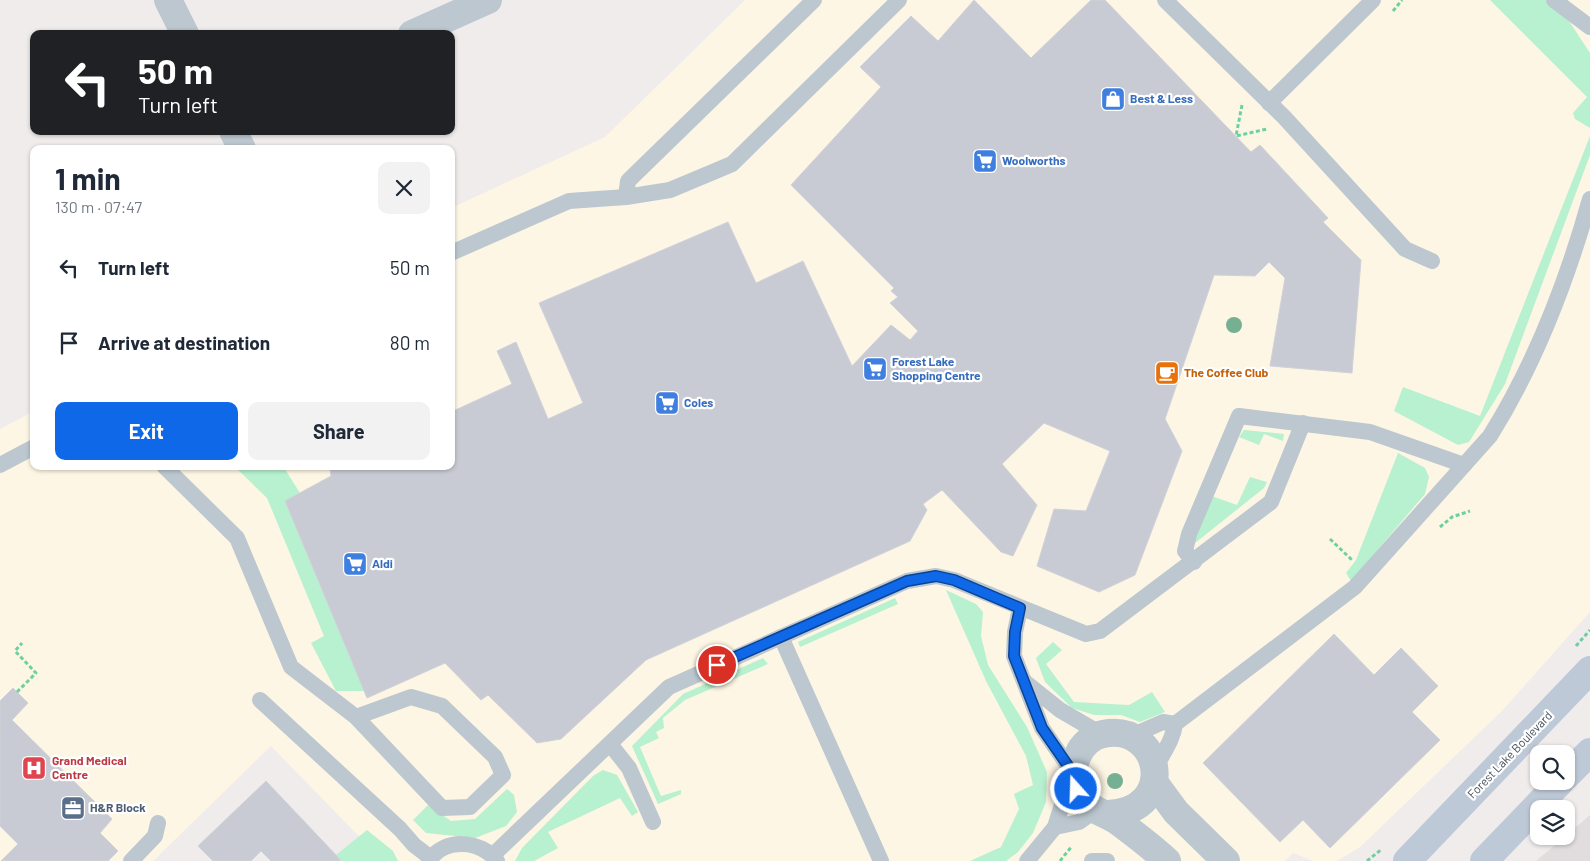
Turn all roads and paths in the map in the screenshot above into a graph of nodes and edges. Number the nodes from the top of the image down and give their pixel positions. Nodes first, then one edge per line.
1 (168, 0) edge
2 (488, 0) edge
3 (814, 0) edge
4 (899, 0) edge
5 (1166, 0) edge
6 (1373, 0) edge
7 (1554, 0) edge
8 (1590, 27) edge
9 (183, 30) edge
10 (421, 30) edge
11 (1243, 98) dead end
12 (1269, 103) junction
13 (1273, 128) dead end
14 (626, 197) junction
15 (1590, 199) edge
16 (455, 251) edge
17 (1582, 256) edge
18 (1432, 262) dead end
19 (1303, 423) junction
20 (30, 450) edge
21 (0, 465) edge
22 (1464, 466) junction
23 (168, 470) edge
24 (1470, 511) dead end
25 (1436, 532) dead end
26 (1330, 539) dead end
27 (1194, 562) junction
28 (1358, 566) dead end
29 (1020, 608) junction
30 (781, 637) junction
31 (22, 643) dead end
32 (1590, 670) edge
33 (1025, 682) junction
34 (17, 692) dead end
35 (260, 700) dead end
36 (356, 718) junction
37 (1175, 724) junction
38 (1101, 734) junction
39 (1131, 736) junction
40 (610, 744) junction
41 (1590, 752) edge
42 (1575, 767) edge
43 (1154, 776) junction
44 (1074, 781) junction
45 (1552, 790) edge
46 (1102, 812) junction
47 (652, 822) dead end
48 (158, 823) dead end
49 (1055, 827) junction
50 (1072, 846) dead end
51 (495, 858) edge
52 (430, 859) edge
53 (131, 861) edge
54 (881, 861) edge
55 (1028, 861) edge
56 (1060, 861) edge
57 (1092, 861) edge
58 (1107, 861) edge
59 (1167, 861) edge
60 (1226, 861) edge
61 (1408, 861) edge
62 (1484, 861) edge

1 - 9 street
2 - 10 street
3 - 14 lane
4 - 14 lane
5 - 12 lane
6 - 12 lane
7 - 8 lane
11 - 13 path
12 - 18 lane
14 - 16 lane
15 - 17 lane
17 - 22 lane
19 - 22 lane
19 - 27 lane
19 - 27 lane
20 - 21 lane
22 - 37 lane
23 - 36 lane
24 - 25 path
26 - 28 path
27 - 29 lane
29 - 30 lane
29 - 33 lane
30 - 40 lane
30 - 54 lane
31 - 34 path
32 - 61 main road, Forest Lake Boulevard
33 - 38 lane
33 - 44 lane
35 - 52 lane
36 - 36 lane
37 - 39 lane
37 - 43 lane
38 - 39 street
38 - 44 street
39 - 43 street
40 - 47 lane
40 - 51 lane
41 - 42 main road
43 - 46 street
43 - 60 street
44 - 46 street
44 - 49 lane
45 - 62 main road
46 - 49 lane
46 - 59 street
48 - 53 lane
49 - 55 lane
50 - 56 path
51 - 52 lane
57 - 58 lane

